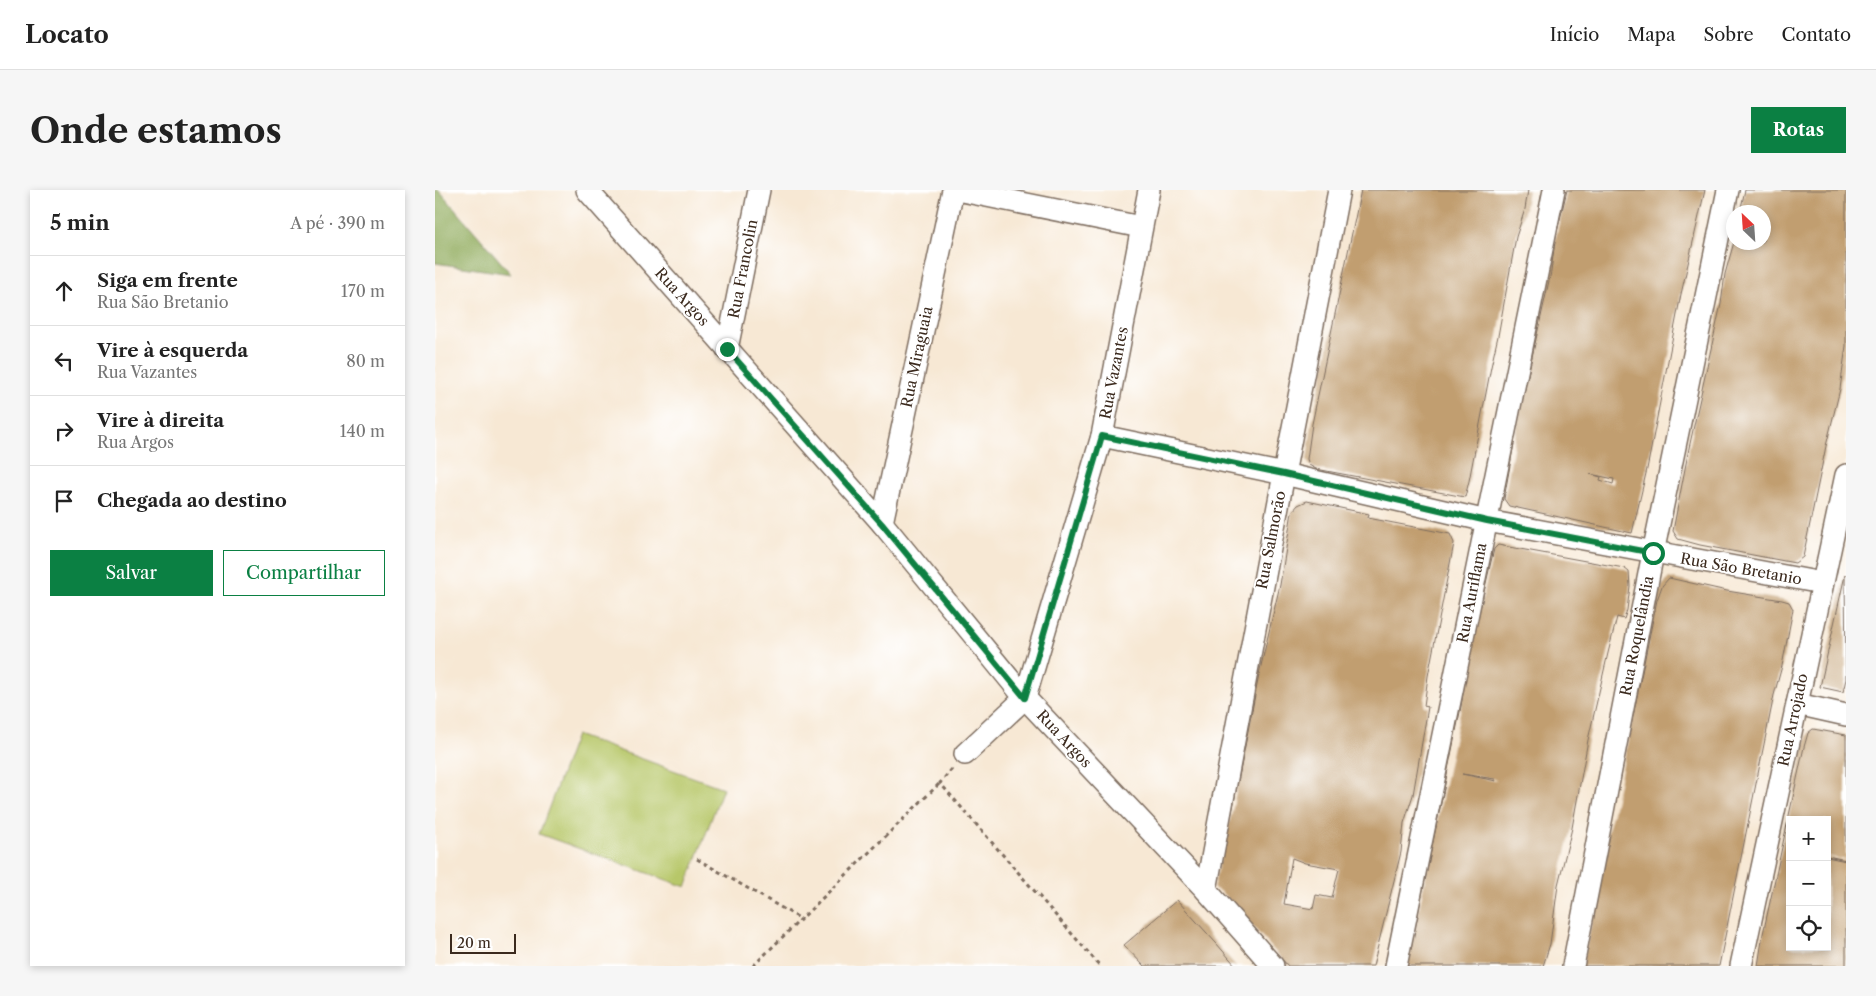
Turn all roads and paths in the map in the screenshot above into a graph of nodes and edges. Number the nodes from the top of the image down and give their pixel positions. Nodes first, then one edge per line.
1 (587, 190) edge
2 (759, 190) edge
3 (953, 190) edge
4 (957, 190) edge
5 (1149, 190) edge
6 (1339, 190) edge
7 (1553, 190) edge
8 (1728, 190) edge
9 (1141, 227) junction
10 (727, 349) junction
11 (1102, 436) junction
12 (1284, 474) junction
13 (1846, 474) edge
14 (1487, 521) junction
15 (882, 524) junction
16 (1653, 553) junction
17 (1822, 583) junction
18 (1025, 698) junction
19 (1797, 704) junction
20 (1846, 715) edge
21 (965, 754) joint
22 (940, 783) junction
23 (697, 859) dead end
24 (1206, 890) junction
25 (801, 919) junction
26 (753, 966) edge
27 (1100, 966) edge
28 (1273, 966) edge
29 (1396, 966) edge
30 (1573, 966) edge
31 (1741, 966) edge

1 - 10 street, Rua Argos
2 - 10 street, Rua Francolin
3 - 15 street, Rua Miraguaia
4 - 9 street
5 - 9 street, Rua Vazantes
6 - 12 street, Rua Salmorão
7 - 14 street, Rua Auriflama
8 - 16 street, Rua Roquelândia
9 - 11 street, Rua Vazantes
10 - 15 street, Rua Argos
11 - 12 street, Rua São Bretanio
11 - 18 street, Rua Vazantes
12 - 14 street, Rua São Bretanio
12 - 24 street, Rua Salmorão
13 - 17 street, Rua Arrojado
14 - 16 street, Rua São Bretanio
14 - 29 street, Rua Auriflama
15 - 18 street, Rua Argos
16 - 17 street, Rua São Bretanio
16 - 30 street, Rua Roquelândia
17 - 19 street, Rua Arrojado
18 - 21 street
18 - 24 street, Rua Argos
19 - 20 street
19 - 31 street, Rua Arrojado
21 - 22 path
22 - 25 path
22 - 27 path
23 - 25 path
24 - 28 street, Rua Argos
25 - 26 path

